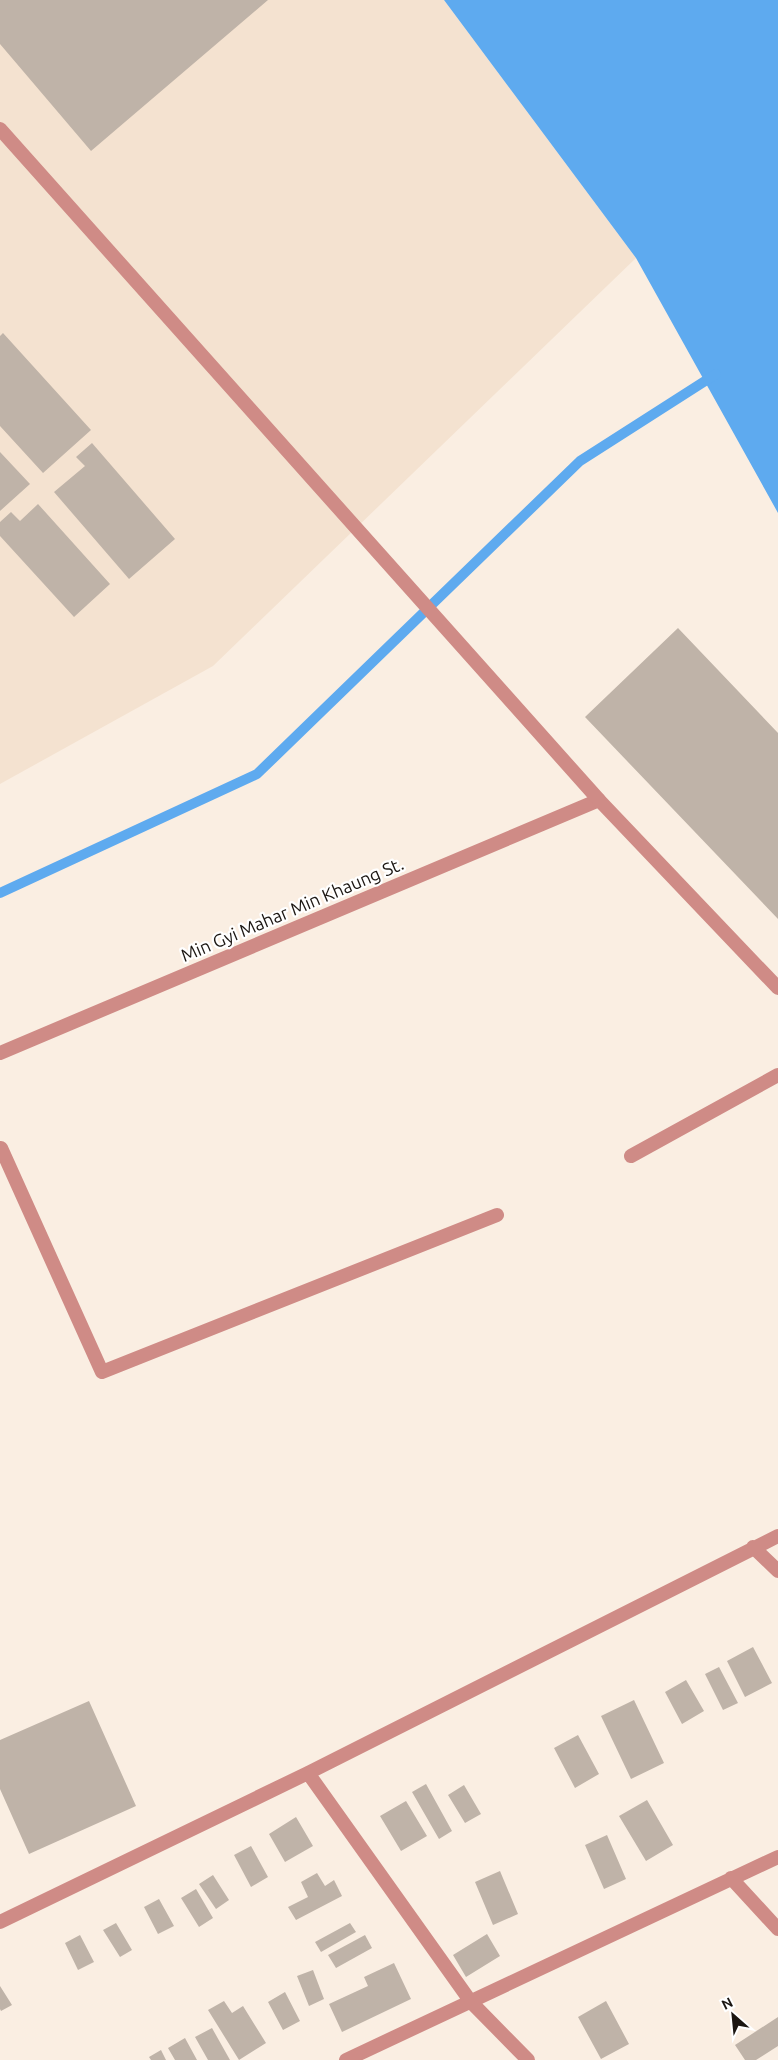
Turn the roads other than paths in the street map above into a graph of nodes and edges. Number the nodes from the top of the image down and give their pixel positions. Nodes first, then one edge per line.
1 (0, 130) edge
2 (599, 800) junction
3 (778, 988) edge
4 (0, 1053) edge
5 (778, 1075) edge
6 (1, 1148) dead end
7 (632, 1156) dead end
8 (497, 1214) dead end
9 (778, 1536) edge
10 (754, 1547) junction
11 (778, 1571) edge
12 (308, 1773) junction
13 (778, 1857) edge
14 (731, 1878) junction
15 (0, 1922) edge
16 (778, 1929) edge
17 (471, 2002) junction
18 (346, 2060) edge
19 (528, 2060) edge

1 - 2 street
2 - 3 street
2 - 4 street, Min Gyi Mahar Min Khaung St.
5 - 7 street
6 - 8 street
9 - 10 street
10 - 11 street
10 - 12 street
12 - 15 street
12 - 17 street
13 - 14 street
14 - 16 street
14 - 17 street
17 - 18 street
17 - 19 street

